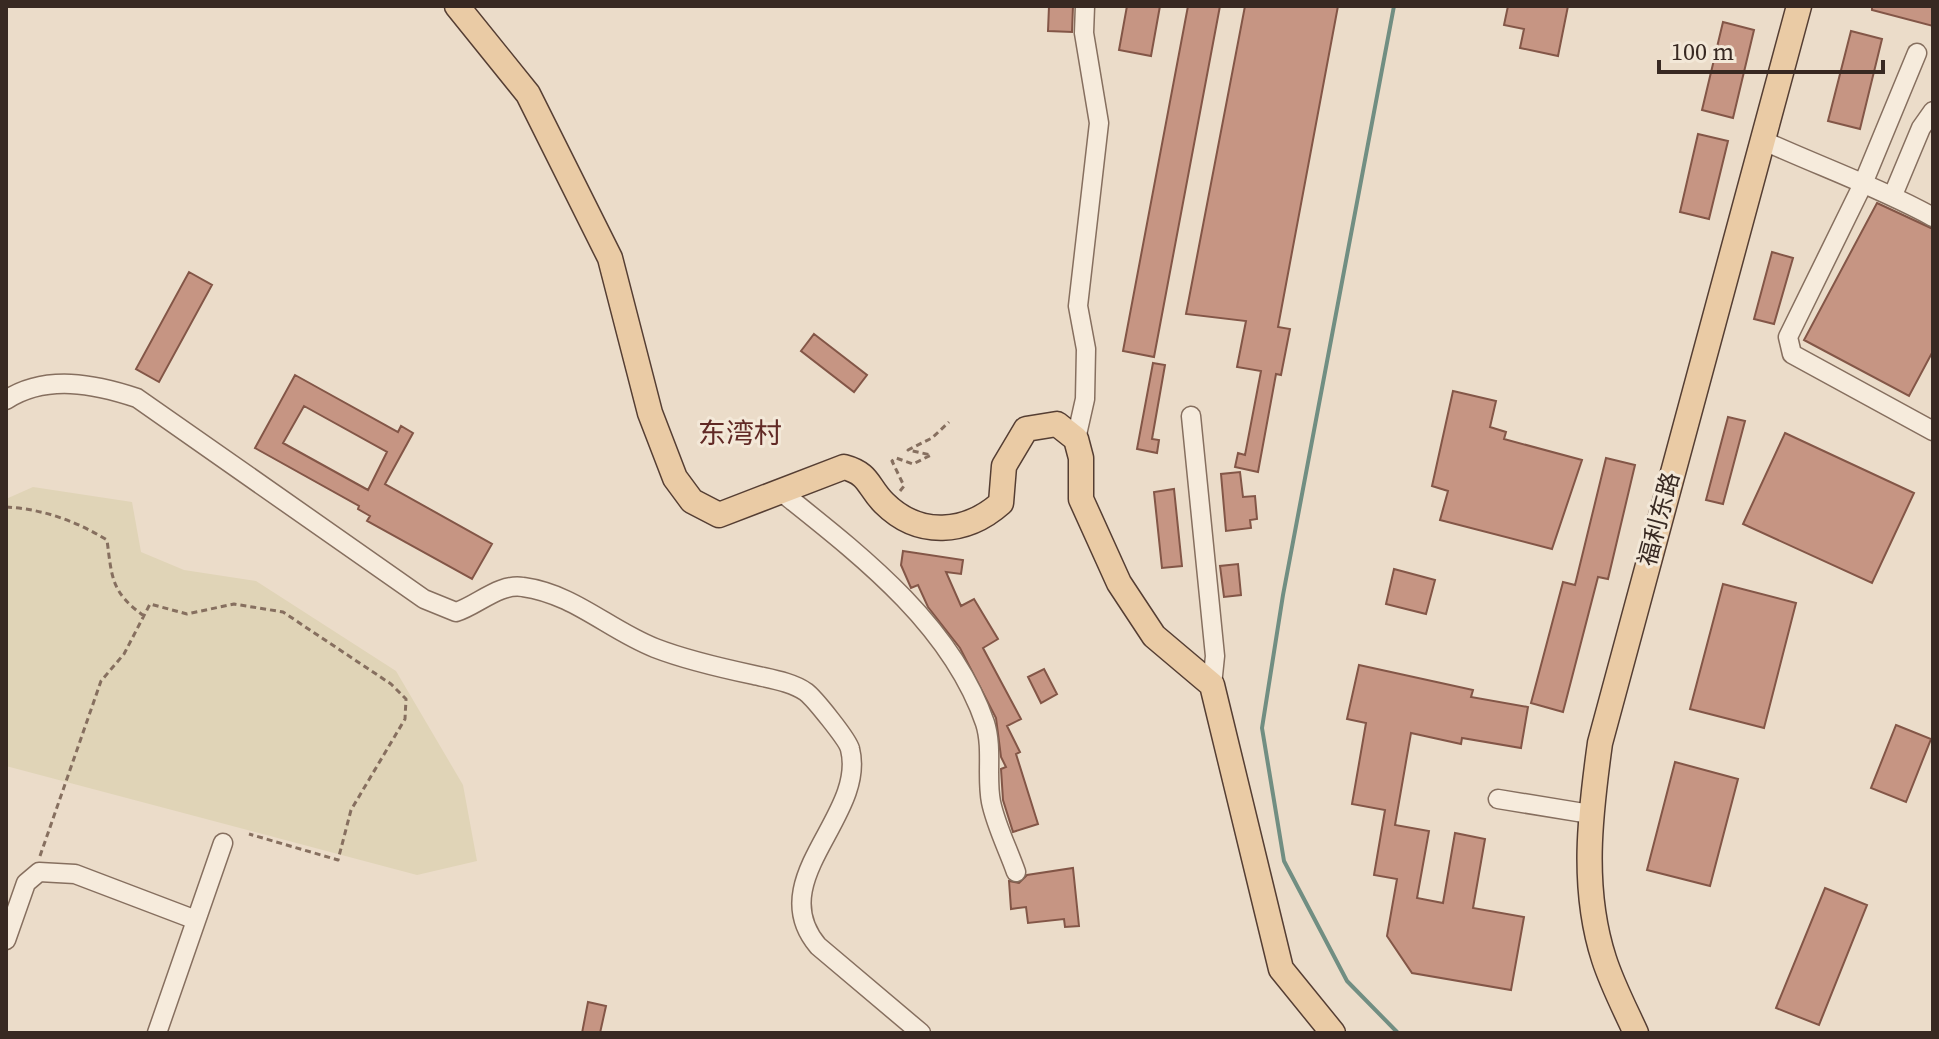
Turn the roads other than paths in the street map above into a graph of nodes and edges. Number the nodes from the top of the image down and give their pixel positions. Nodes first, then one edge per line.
1 (457, 6) edge
2 (1085, 6) edge
3 (1799, 6) edge
4 (1917, 53) dead end
5 (1933, 111) edge
6 (1762, 140) junction
7 (1862, 186) junction
8 (1893, 195) junction
9 (1933, 217) edge
10 (6, 400) edge
11 (1191, 416) dead end
12 (1933, 431) edge
13 (1076, 439) junction
14 (780, 491) junction
15 (1212, 685) junction
16 (1498, 799) dead end
17 (1590, 814) junction
18 (223, 843) dead end
19 (1016, 872) dead end
20 (196, 920) junction
21 (6, 940) edge
22 (157, 1033) edge
23 (921, 1033) edge
24 (1333, 1033) edge
25 (1636, 1033) edge

1 - 14 main road
2 - 13 street
3 - 6 main road, 福利东路
4 - 7 street
5 - 8 street
6 - 7 street
6 - 17 main road, 福利东路
7 - 8 street
7 - 12 street
8 - 9 street
10 - 23 street
11 - 15 street
13 - 14 main road
13 - 15 main road
14 - 19 street
15 - 24 main road
16 - 17 street
17 - 25 main road, 福利东路
18 - 20 street
20 - 21 street
20 - 22 street

